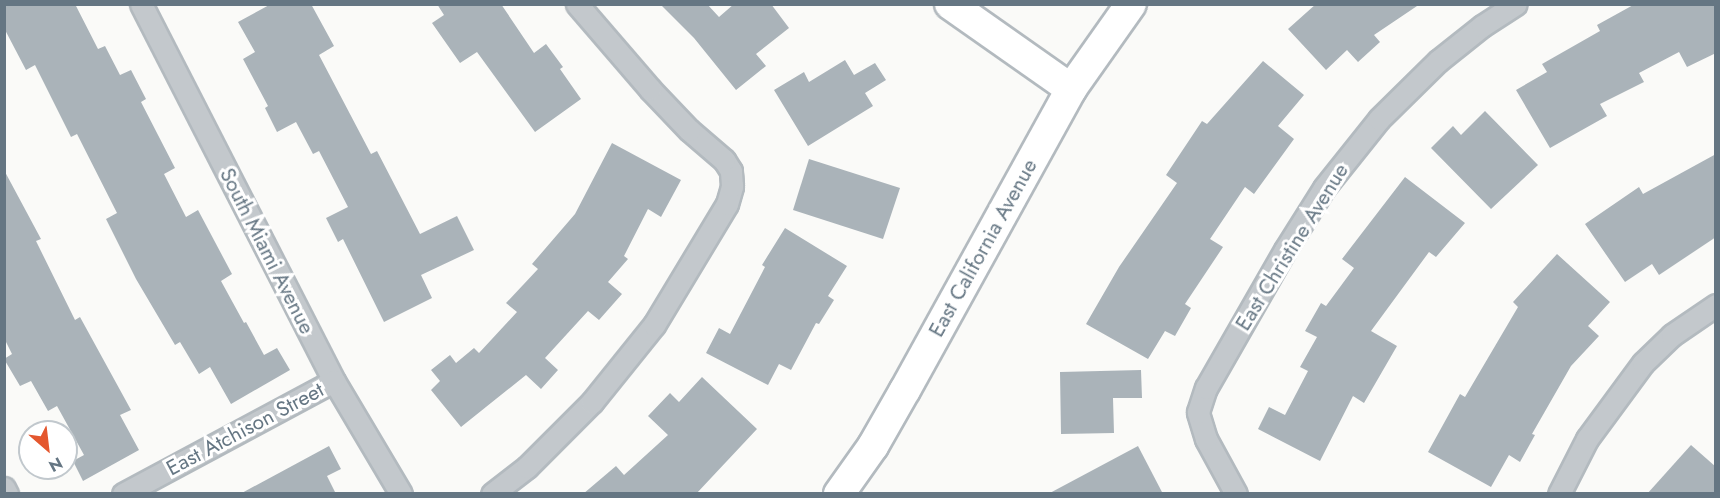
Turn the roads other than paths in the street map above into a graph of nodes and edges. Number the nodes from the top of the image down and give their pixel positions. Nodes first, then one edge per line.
1 (141, 4) edge
2 (578, 4) edge
3 (950, 4) edge
4 (1131, 4) edge
5 (1516, 4) edge
6 (1071, 89) junction
7 (1716, 306) edge
8 (334, 381) junction
9 (4, 488) edge
10 (7, 494) edge
11 (123, 494) edge
12 (401, 494) edge
13 (492, 494) edge
14 (839, 494) edge
15 (1236, 494) edge
16 (1558, 494) edge

1 - 8 street, South Miami Avenue
2 - 13 street
3 - 6 street
4 - 6 street, East California Avenue
5 - 15 street, East Christine Avenue
6 - 14 street, East California Avenue
7 - 16 street
8 - 11 street, East Atchison Street
8 - 12 street, South Miami Avenue
9 - 10 street

